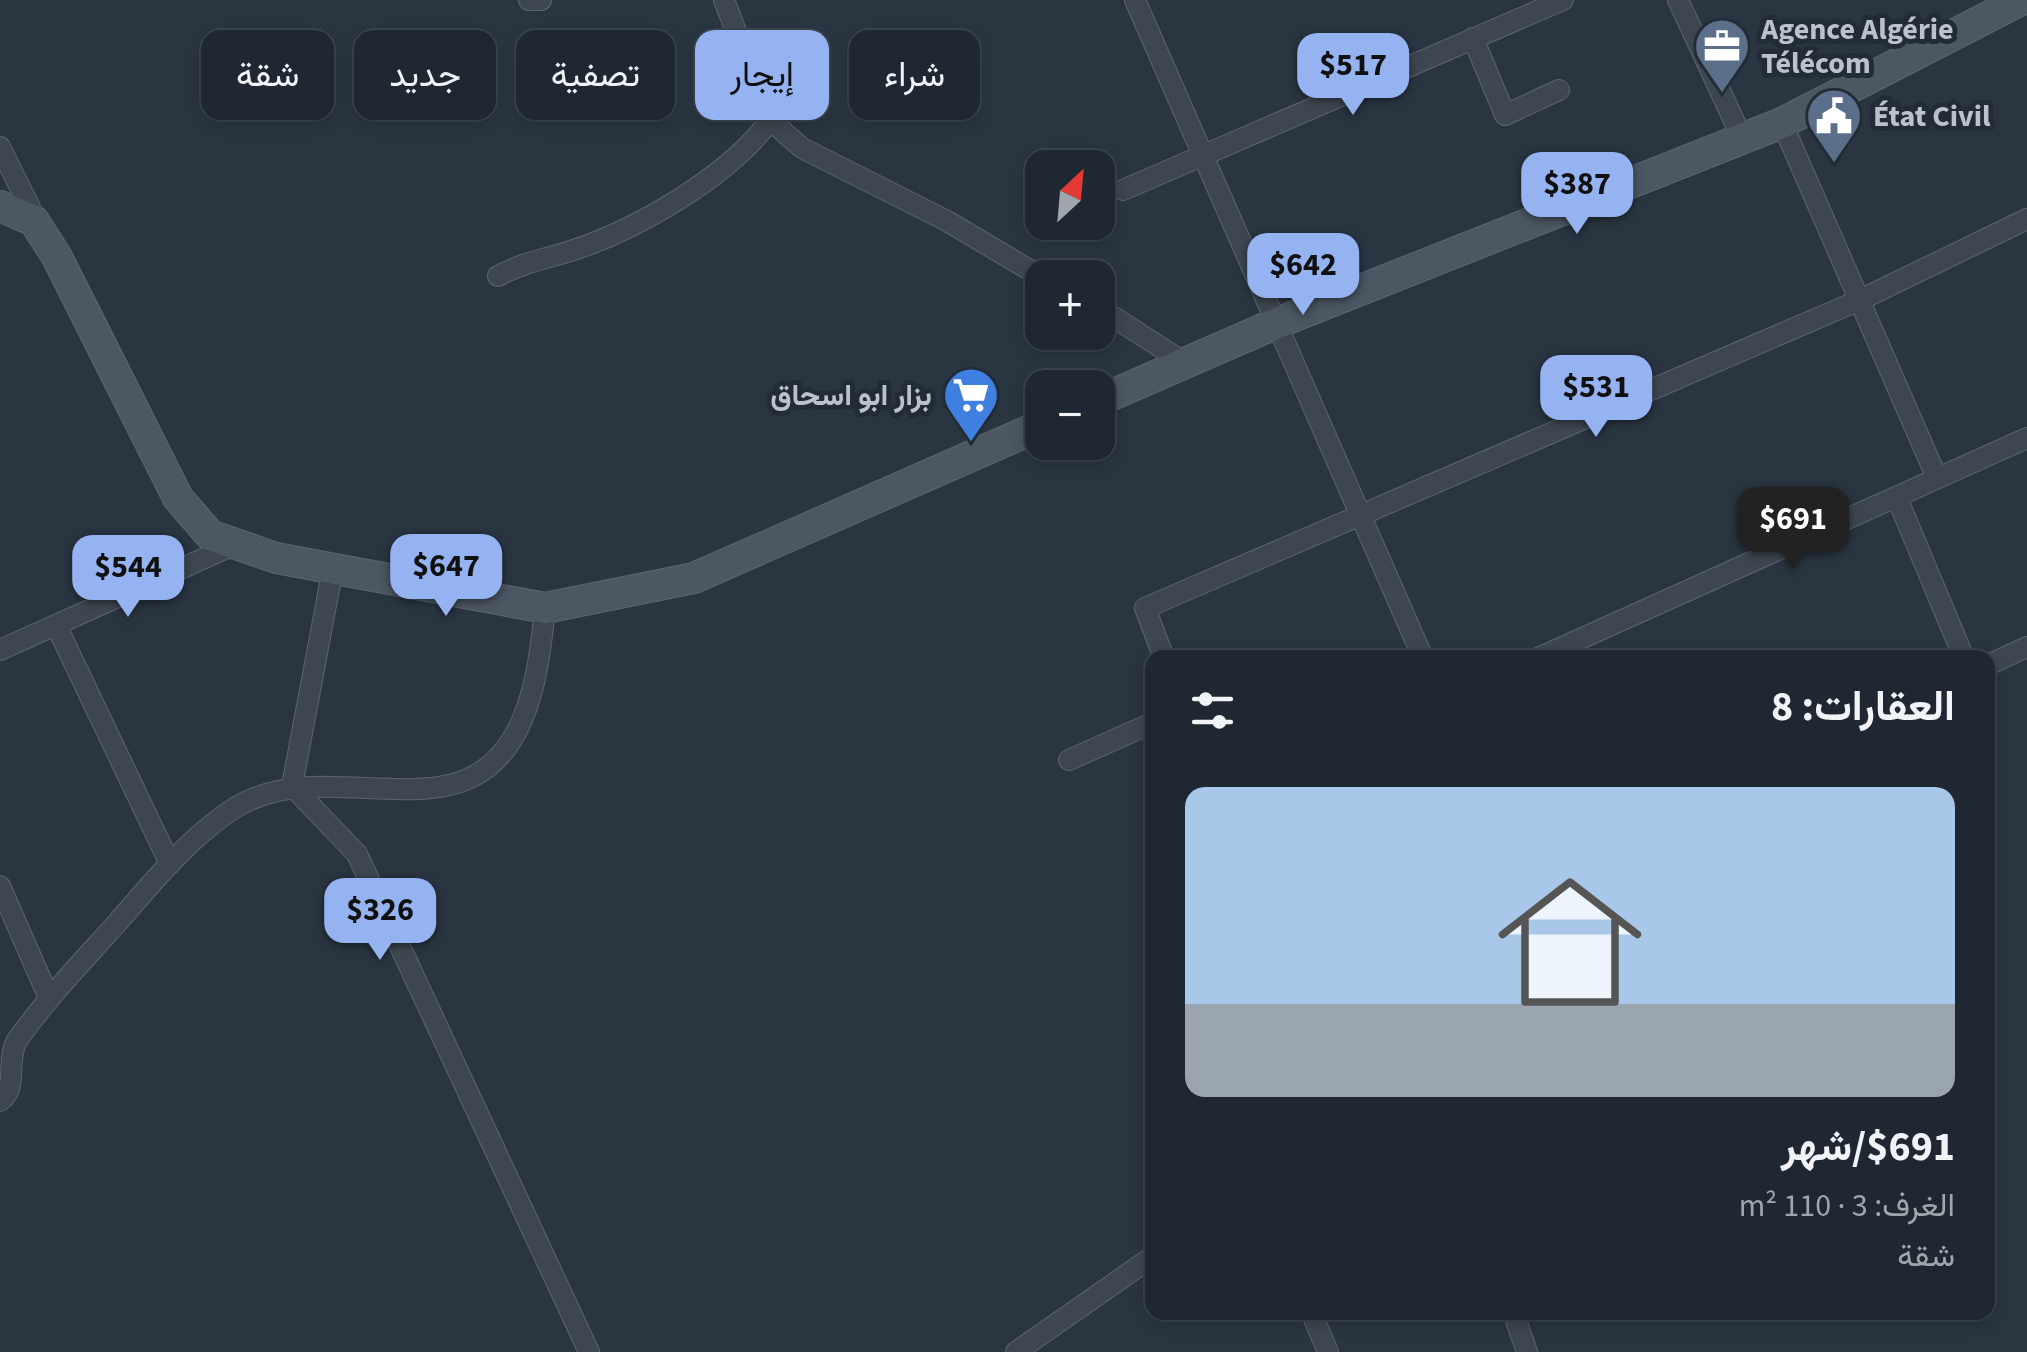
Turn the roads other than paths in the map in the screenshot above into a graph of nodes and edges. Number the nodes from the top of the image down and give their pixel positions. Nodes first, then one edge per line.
1 (529, 0) edge
2 (541, 0) edge
3 (724, 0) edge
4 (1135, 0) edge
5 (1563, 0) edge
6 (1678, 0) edge
7 (2022, 0) edge
8 (736, 30) edge
9 (1473, 38) junction
10 (1559, 90) dead end
11 (770, 120) joint
12 (1782, 123) junction
13 (1743, 140) junction
14 (0, 147) edge
15 (1203, 156) junction
16 (1123, 190) dead end
17 (0, 206) edge
18 (2027, 219) edge
19 (46, 240) junction
20 (1025, 267) edge
21 (498, 276) dead end
22 (1862, 299) junction
23 (1115, 318) edge
24 (1277, 322) junction
25 (1185, 363) junction
26 (1115, 394) edge
27 (1025, 432) edge
28 (2027, 438) edge
29 (1937, 478) junction
30 (1898, 498) junction
31 (1360, 514) junction
32 (236, 544) junction
33 (334, 568) junction
34 (545, 608) junction
35 (56, 625) junction
36 (2027, 647) edge
37 (0, 650) edge
38 (1161, 650) edge
39 (1420, 650) edge
40 (1556, 650) edge
41 (1961, 650) edge
42 (1995, 662) edge
43 (1145, 726) edge
44 (1069, 760) dead end
45 (292, 786) junction
46 (170, 864) junction
47 (0, 886) edge
48 (49, 998) junction
49 (0, 1100) edge
50 (1145, 1262) edge
51 (1314, 1320) edge
52 (1516, 1320) edge
53 (590, 1352) edge
54 (1016, 1352) edge
55 (1328, 1352) edge
56 (1526, 1352) edge

1 - 2 street
3 - 8 street
4 - 15 street
5 - 9 street
6 - 13 street
7 - 12 street
9 - 10 street
9 - 15 street
11 - 20 street
11 - 21 street
12 - 13 street
12 - 22 street
13 - 24 street
14 - 19 street
15 - 16 street
15 - 24 street
17 - 19 street
18 - 22 street
19 - 32 street
22 - 29 street
22 - 31 street
23 - 25 street
24 - 25 street
24 - 31 street
25 - 26 street
27 - 34 street
28 - 29 street
29 - 30 street
30 - 40 street
30 - 41 street
31 - 38 street
31 - 39 street
32 - 33 street
32 - 35 street
33 - 34 street
33 - 45 street
34 - 45 street
35 - 37 street
35 - 46 street
36 - 42 street
43 - 44 street
45 - 46 street
45 - 53 street
46 - 48 street
47 - 48 street
48 - 49 street
50 - 54 street
51 - 55 street
52 - 56 street

